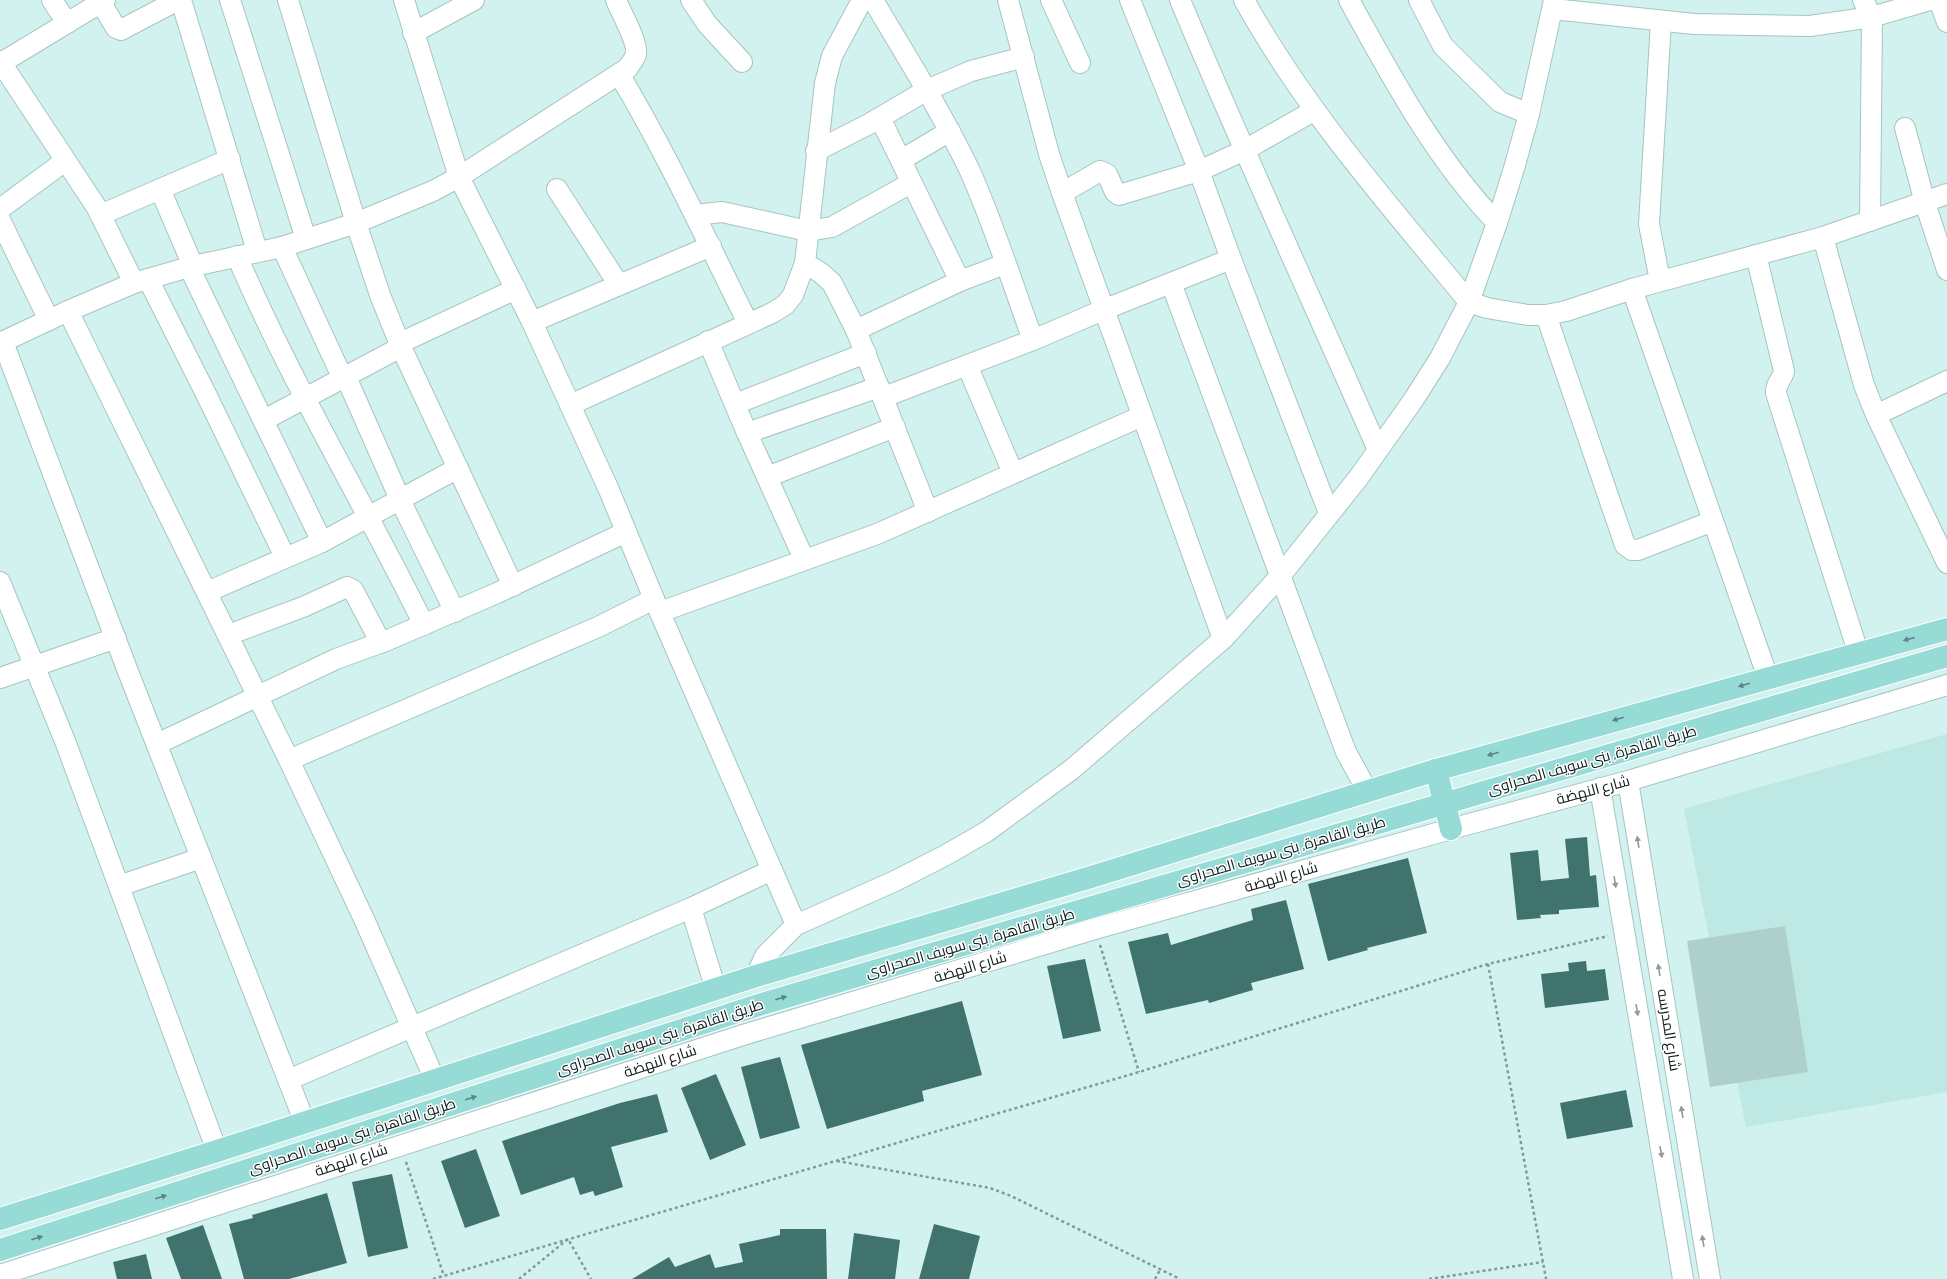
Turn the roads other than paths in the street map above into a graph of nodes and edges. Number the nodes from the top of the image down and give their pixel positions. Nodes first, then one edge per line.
1 (52, 0) edge
2 (180, 0) edge
3 (230, 0) edge
4 (288, 0) edge
5 (404, 0) edge
6 (474, 0) edge
7 (616, 0) edge
8 (691, 0) edge
9 (862, 0) edge
10 (873, 0) edge
11 (1008, 0) edge
12 (1051, 0) edge
13 (1130, 0) edge
14 (1180, 0) edge
15 (1244, 0) edge
16 (1349, 0) edge
17 (1419, 0) edge
18 (1930, 0) edge
19 (1938, 0) edge
20 (103, 1) edge
21 (1554, 4) edge
22 (1868, 9) edge
23 (1661, 22) junction
24 (1947, 22) edge
25 (67, 23) junction
26 (413, 33) junction
27 (1024, 57) junction
28 (1, 62) edge
29 (742, 62) dead end
30 (1080, 63) dead end
31 (619, 74) junction
32 (927, 90) junction
33 (1315, 110) junction
34 (1529, 114) junction
35 (880, 118) junction
36 (1905, 128) dead end
37 (950, 131) junction
38 (1245, 150) junction
39 (816, 151) junction
40 (230, 159) junction
41 (901, 160) junction
42 (65, 161) junction
43 (1199, 171) junction
44 (459, 177) junction
45 (912, 183) junction
46 (160, 189) junction
47 (557, 189) dead end
48 (1062, 193) junction
49 (1947, 194) edge
50 (1925, 203) junction
51 (0, 209) edge
52 (100, 215) junction
53 (695, 215) junction
54 (0, 220) edge
55 (1870, 221) junction
56 (356, 222) junction
57 (1497, 223) junction
58 (808, 231) junction
59 (1823, 237) junction
60 (306, 239) junction
61 (711, 246) junction
62 (282, 247) junction
63 (257, 252) junction
64 (1756, 255) junction
65 (237, 256) junction
66 (1230, 259) junction
67 (805, 263) junction
68 (1005, 264) junction
69 (191, 267) junction
70 (1947, 270) edge
71 (141, 281) junction
72 (960, 281) junction
73 (1660, 281) junction
74 (1171, 283) junction
75 (619, 286) junction
76 (516, 289) junction
77 (1632, 289) junction
78 (1469, 302) junction
79 (1103, 310) junction
80 (68, 311) junction
81 (1546, 315) junction
82 (49, 320) junction
83 (532, 322) junction
84 (748, 323) junction
85 (856, 330) junction
86 (1033, 340) junction
87 (708, 341) junction
88 (2, 343) edge
89 (400, 345) junction
90 (866, 353) junction
91 (967, 365) junction
92 (344, 378) junction
93 (1947, 381) edge
94 (882, 392) junction
95 (305, 398) junction
96 (735, 404) junction
97 (570, 405) junction
98 (1142, 416) junction
99 (1876, 416) junction
100 (264, 420) junction
101 (895, 427) junction
102 (747, 433) junction
103 (1378, 450) junction
104 (458, 468) junction
105 (1014, 473) junction
106 (767, 477) junction
107 (400, 501) junction
108 (928, 512) junction
109 (1329, 513) junction
110 (369, 516) junction
111 (1713, 521) junction
112 (626, 532) junction
113 (322, 542) junction
114 (285, 557) junction
115 (804, 559) junction
116 (1947, 563) edge
117 (1281, 575) junction
118 (0, 582) edge
119 (513, 586) junction
120 (207, 592) junction
121 (657, 606) junction
122 (455, 612) junction
123 (424, 625) junction
124 (1947, 629) edge
125 (228, 635) junction
126 (116, 638) junction
127 (1223, 639) junction
128 (381, 643) junction
129 (1858, 652) junction
130 (1947, 656) edge
131 (34, 667) junction
132 (0, 678) edge
133 (1768, 678) junction
134 (1947, 685) edge
135 (257, 695) junction
136 (157, 744) junction
137 (289, 760) junction
138 (1436, 770) junction
139 (1628, 781) junction
140 (1600, 788) junction
141 (1368, 792) junction
142 (1444, 803) junction
143 (1451, 828) junction
144 (201, 858) junction
145 (772, 870) junction
146 (118, 886) junction
147 (691, 908) junction
148 (796, 925) junction
149 (756, 976) junction
150 (716, 990) junction
151 (412, 1028) junction
152 (288, 1080) junction
153 (435, 1080) junction
154 (305, 1123) junction
155 (217, 1152) junction
156 (0, 1219) edge
157 (0, 1250) edge
158 (0, 1275) edge
159 (1683, 1279) edge
160 (1710, 1279) edge

1 - 25 street
2 - 20 street
2 - 40 street
3 - 60 street
4 - 56 street
5 - 26 street
6 - 26 street
7 - 31 street
8 - 29 street
9 - 39 street
10 - 32 street
11 - 27 street
12 - 30 street
13 - 43 street
14 - 38 street
15 - 33 street
16 - 57 street
17 - 34 street
18 - 22 street
19 - 24 street
20 - 25 street
21 - 23 street
21 - 34 street
22 - 23 street
22 - 55 street
23 - 73 street
25 - 28 street
26 - 44 street
27 - 32 street
27 - 48 street
28 - 42 street
31 - 44 street
31 - 53 street
32 - 35 street
32 - 37 street
33 - 38 street
33 - 78 street
34 - 57 street
35 - 39 street
35 - 41 street
36 - 50 street
37 - 41 street
37 - 68 street
38 - 43 street
38 - 103 street
39 - 58 street
40 - 46 street
40 - 63 street
41 - 45 street
42 - 51 street
42 - 52 street
43 - 48 street
43 - 66 street
44 - 56 street
44 - 76 street
45 - 58 street
45 - 72 street
46 - 52 street
46 - 69 street
47 - 75 street
48 - 79 street
49 - 50 street
50 - 55 street
50 - 70 street
52 - 71 street
53 - 58 street
53 - 61 street
54 - 82 street
55 - 59 street
56 - 60 street
56 - 89 street
57 - 78 street
58 - 67 street
59 - 64 street
59 - 99 street
60 - 62 street
61 - 75 street
61 - 84 street
62 - 63 street
62 - 92 street
63 - 65 street
64 - 73 street
64 - 129 street
65 - 69 street
65 - 95 street
66 - 74 street
66 - 109 street
67 - 84 street
67 - 85 street
68 - 72 street
68 - 86 street
69 - 71 street
69 - 100 street
71 - 80 street
71 - 114 street
72 - 85 street
73 - 77 street
74 - 79 street
74 - 117 street
75 - 83 street
76 - 83 street
76 - 89 street
77 - 81 street
77 - 111 street
78 - 81 street
78 - 103 street
79 - 86 street
79 - 98 street
80 - 82 street
80 - 120 street
81 - 111 street
82 - 88 street
83 - 97 street
84 - 87 street
85 - 90 street
86 - 91 street
87 - 96 street
87 - 97 street
88 - 126 street
89 - 92 street
89 - 104 street
90 - 94 street
90 - 96 street
91 - 94 street
91 - 105 street
92 - 95 street
92 - 107 street
93 - 99 street
94 - 101 street
94 - 102 street
95 - 100 street
95 - 110 street
96 - 102 street
97 - 112 street
98 - 105 street
98 - 127 street
99 - 116 street
100 - 113 street
101 - 106 street
101 - 108 street
102 - 106 street
103 - 109 street
104 - 107 street
104 - 119 street
105 - 108 street
106 - 115 street
107 - 110 street
107 - 122 street
108 - 115 street
109 - 117 street
110 - 113 street
110 - 123 street
111 - 133 street
112 - 119 street
112 - 121 street
113 - 114 street
114 - 120 street
115 - 121 street
117 - 127 street
117 - 141 street
118 - 131 street
119 - 122 street
120 - 125 street
121 - 137 street
121 - 145 street
122 - 123 street
123 - 128 street
124 -> 129 main road, طريق القاهرة, بنى سويف الصحراوى
125 - 128 street
125 - 135 street
126 - 131 street
126 - 136 street
127 - 148 street
128 - 135 street
129 - 133 main road, طريق القاهرة, بنى سويف الصحراوى
130 - 142 main road, طريق القاهرة, بنى سويف الصحراوى
131 - 132 street
131 - 146 street
133 -> 138 main road, طريق القاهرة, بنى سويف الصحراوى
134 - 139 street, شارع النهضة
135 - 136 street
135 - 137 street
136 - 144 street
137 - 151 street
138 - 141 main road, طريق القاهرة, بنى سويف الصحراوى
138 - 142 main road
139 - 140 street, شارع النهضة
160 -> 139 street, شارع المدرسه
140 - 143 street, شارع النهضة
140 -> 159 street, شارع المدرسه
141 - 149 main road, طريق القاهرة, بنى سويف الصحراوى
142 - 143 main road
157 -> 142 main road, طريق القاهرة, بنى سويف الصحراوى
143 - 158 street, شارع النهضة
144 - 146 street
144 - 152 street
145 - 147 street
145 - 148 street
146 - 155 street
147 - 150 street
147 - 151 street
148 - 149 street
149 - 150 main road, طريق القاهرة, بنى سويف الصحراوى
150 - 153 main road, طريق القاهرة, بنى سويف الصحراوى
151 - 152 street
151 - 153 street
152 - 154 street
153 - 154 main road, طريق القاهرة, بنى سويف الصحراوى
154 - 155 main road, طريق القاهرة, بنى سويف الصحراوى
155 - 156 main road, طريق القاهرة, بنى سويف الصحراوى

